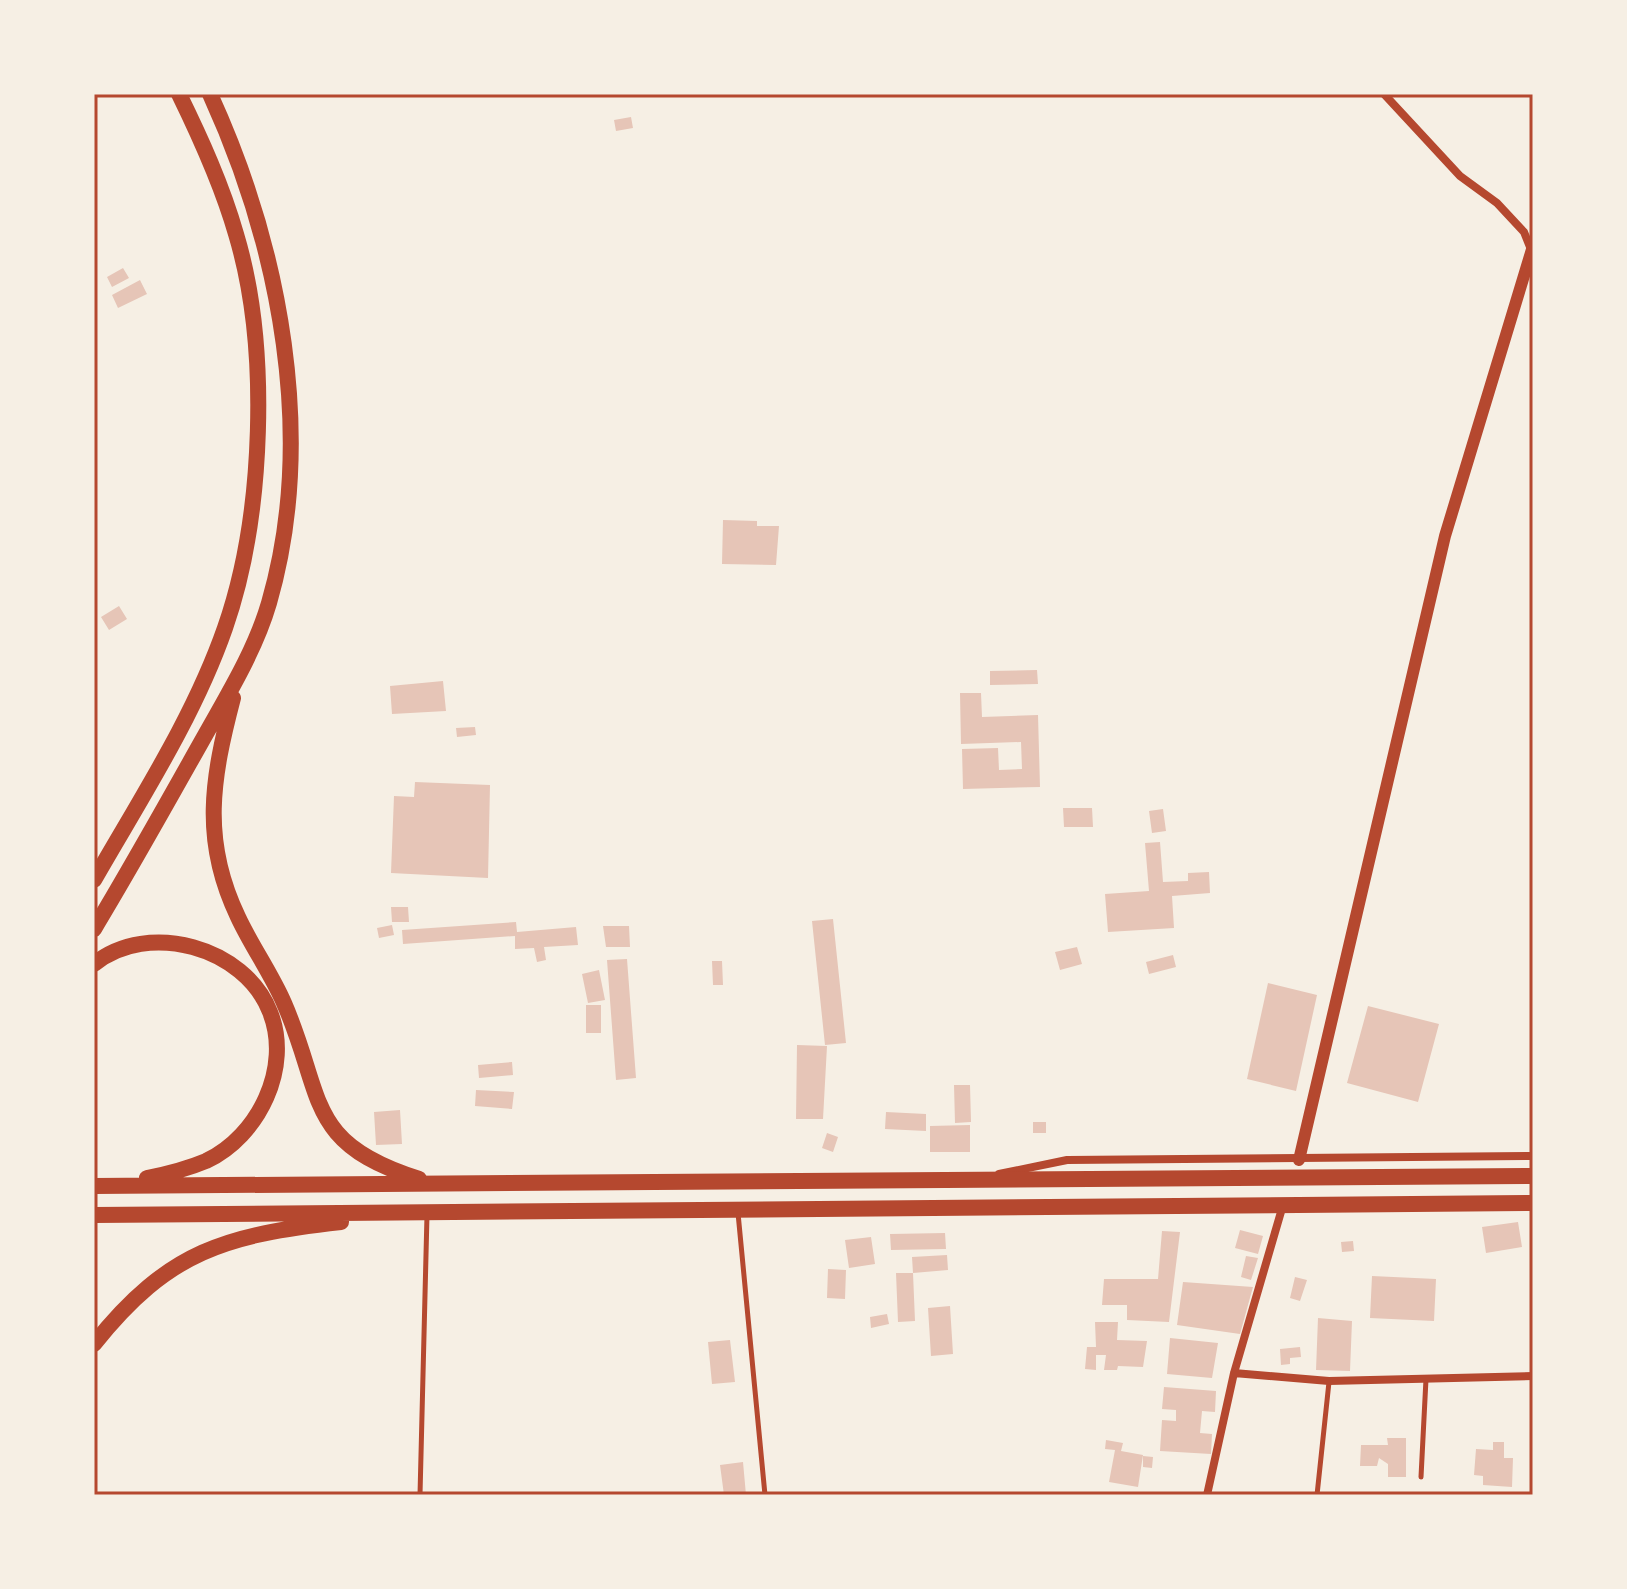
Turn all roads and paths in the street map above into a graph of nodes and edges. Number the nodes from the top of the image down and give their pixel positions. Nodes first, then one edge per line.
1 (179, 94) edge
2 (210, 94) edge
3 (1384, 94) edge
4 (1532, 250) edge
5 (240, 672) junction
6 (94, 880) edge
7 (94, 929) edge
8 (94, 964) edge
9 (1533, 1156) edge
10 (1299, 1160) junction
11 (1533, 1176) edge
12 (964, 1181) junction
13 (118, 1185) junction
14 (436, 1185) junction
15 (94, 1186) edge
16 (1533, 1203) edge
17 (1283, 1205) junction
18 (738, 1211) junction
19 (408, 1214) junction
20 (427, 1214) junction
21 (94, 1215) edge
22 (94, 1344) edge
23 (1234, 1373) junction
24 (1533, 1376) edge
25 (1426, 1378) junction
26 (1329, 1381) junction
27 (1421, 1477) dead end
28 (420, 1495) edge
29 (765, 1495) edge
30 (1207, 1495) edge
31 (1317, 1495) edge

1 - 6 highway
2 - 5 highway
3 - 4 street
4 - 10 main road
5 - 7 highway
5 - 14 highway
8 - 13 highway
9 - 10 street
10 - 12 street
11 - 12 highway
12 - 14 highway
13 - 14 highway
13 - 15 highway
16 - 17 highway
17 - 18 highway
17 - 23 street
18 - 20 highway
18 - 29 lane
19 - 20 highway
19 - 21 highway
19 - 22 highway
20 - 28 lane
23 - 26 street
23 - 30 street
24 - 25 street
25 - 26 street
25 - 27 lane
26 - 31 lane

